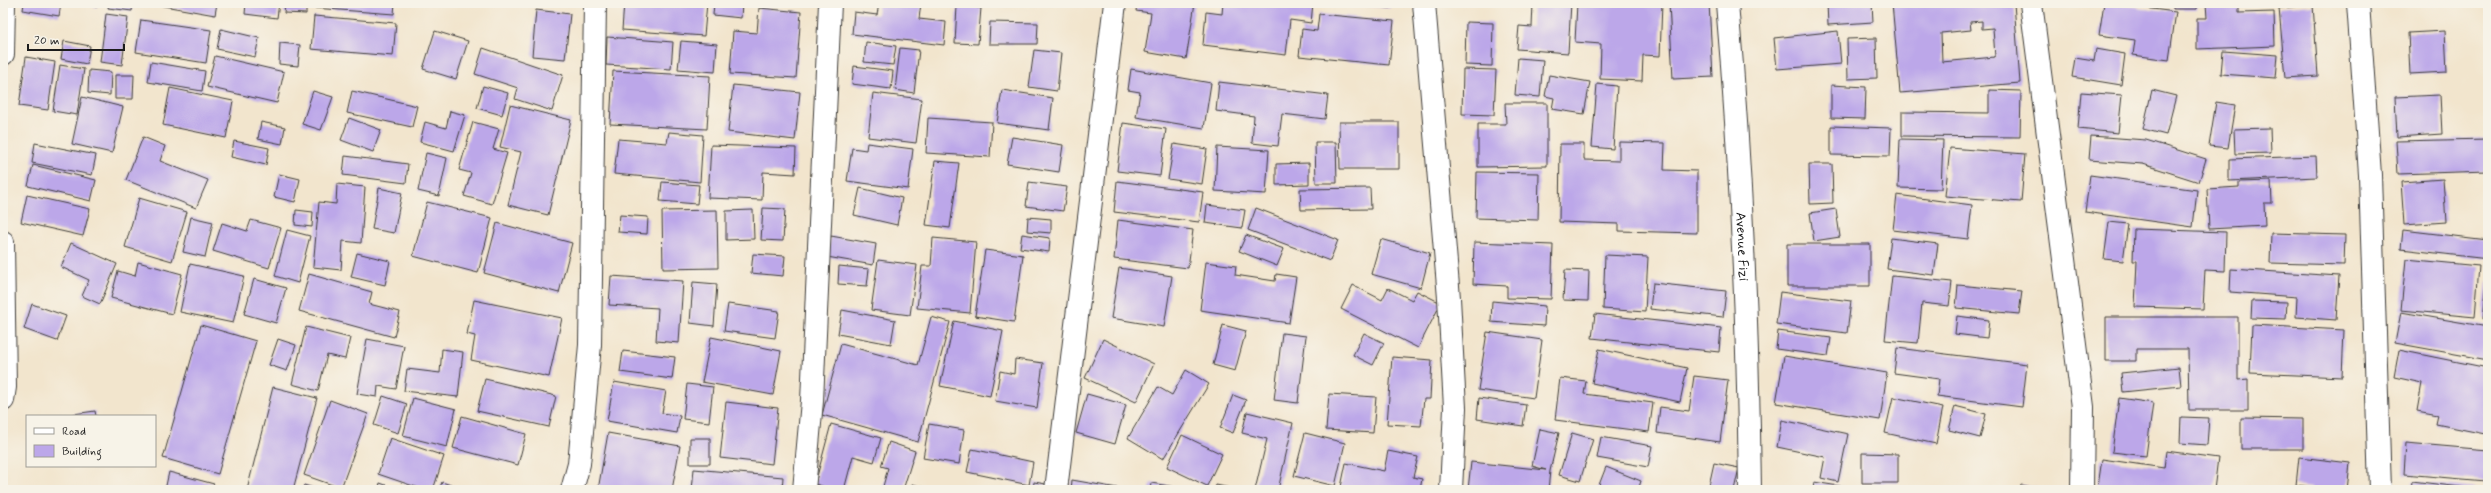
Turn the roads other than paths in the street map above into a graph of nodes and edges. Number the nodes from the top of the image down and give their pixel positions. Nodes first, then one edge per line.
1 (4, 3) edge
2 (595, 3) edge
3 (830, 3) edge
4 (1115, 3) edge
5 (1424, 3) edge
6 (1727, 3) edge
7 (2031, 3) edge
8 (2358, 3) edge
9 (3, 54) edge
10 (3, 242) edge
11 (3, 400) edge
12 (572, 490) edge
13 (804, 490) edge
14 (1056, 490) edge
15 (1451, 490) edge
16 (1750, 490) edge
17 (2082, 490) edge
18 (2380, 490) edge

1 - 9 street
2 - 12 street
3 - 13 street
4 - 14 street
5 - 15 street
6 - 16 street, Avenue Fizi
7 - 17 street
8 - 18 street
10 - 11 street

